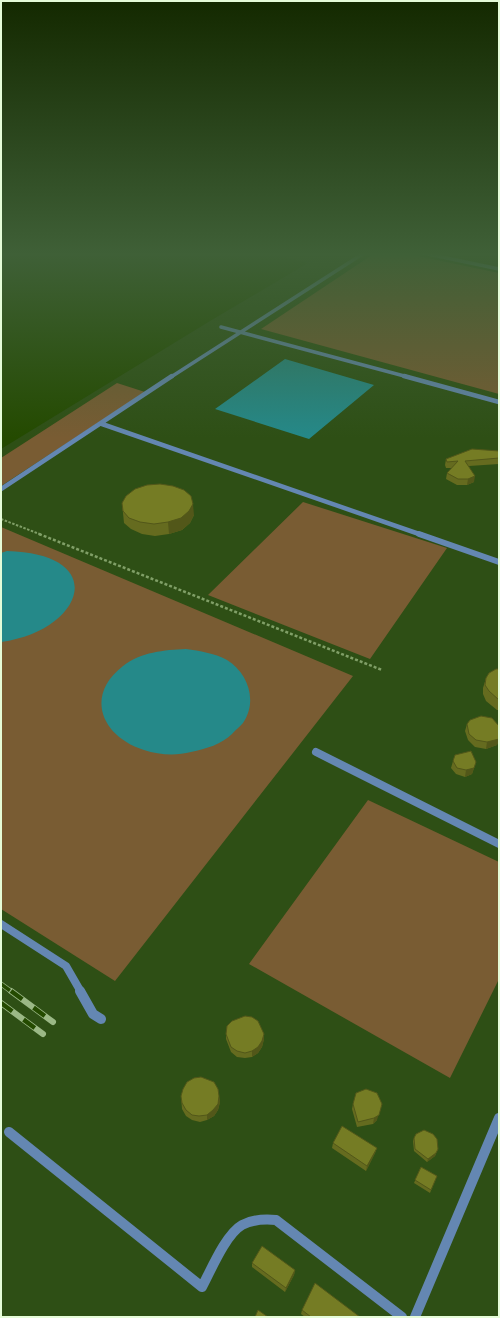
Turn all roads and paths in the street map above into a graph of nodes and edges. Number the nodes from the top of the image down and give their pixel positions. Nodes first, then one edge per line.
1 (267, 315) edge
2 (221, 327) dead end
3 (240, 332) junction
4 (499, 402) edge
5 (102, 424) junction
6 (1, 489) edge
7 (1, 519) edge
8 (499, 562) edge
9 (382, 670) dead end
10 (316, 752) dead end
11 (499, 844) edge
12 (1, 924) edge
13 (101, 1019) dead end
14 (499, 1118) edge
15 (9, 1132) dead end
16 (402, 1317) edge
17 (415, 1317) edge

1 - 3 lane
2 - 3 lane
3 - 4 lane
3 - 5 lane
5 - 6 lane
5 - 8 lane
7 - 9 path
10 - 11 lane
12 - 13 lane
14 - 17 lane
15 - 16 lane

